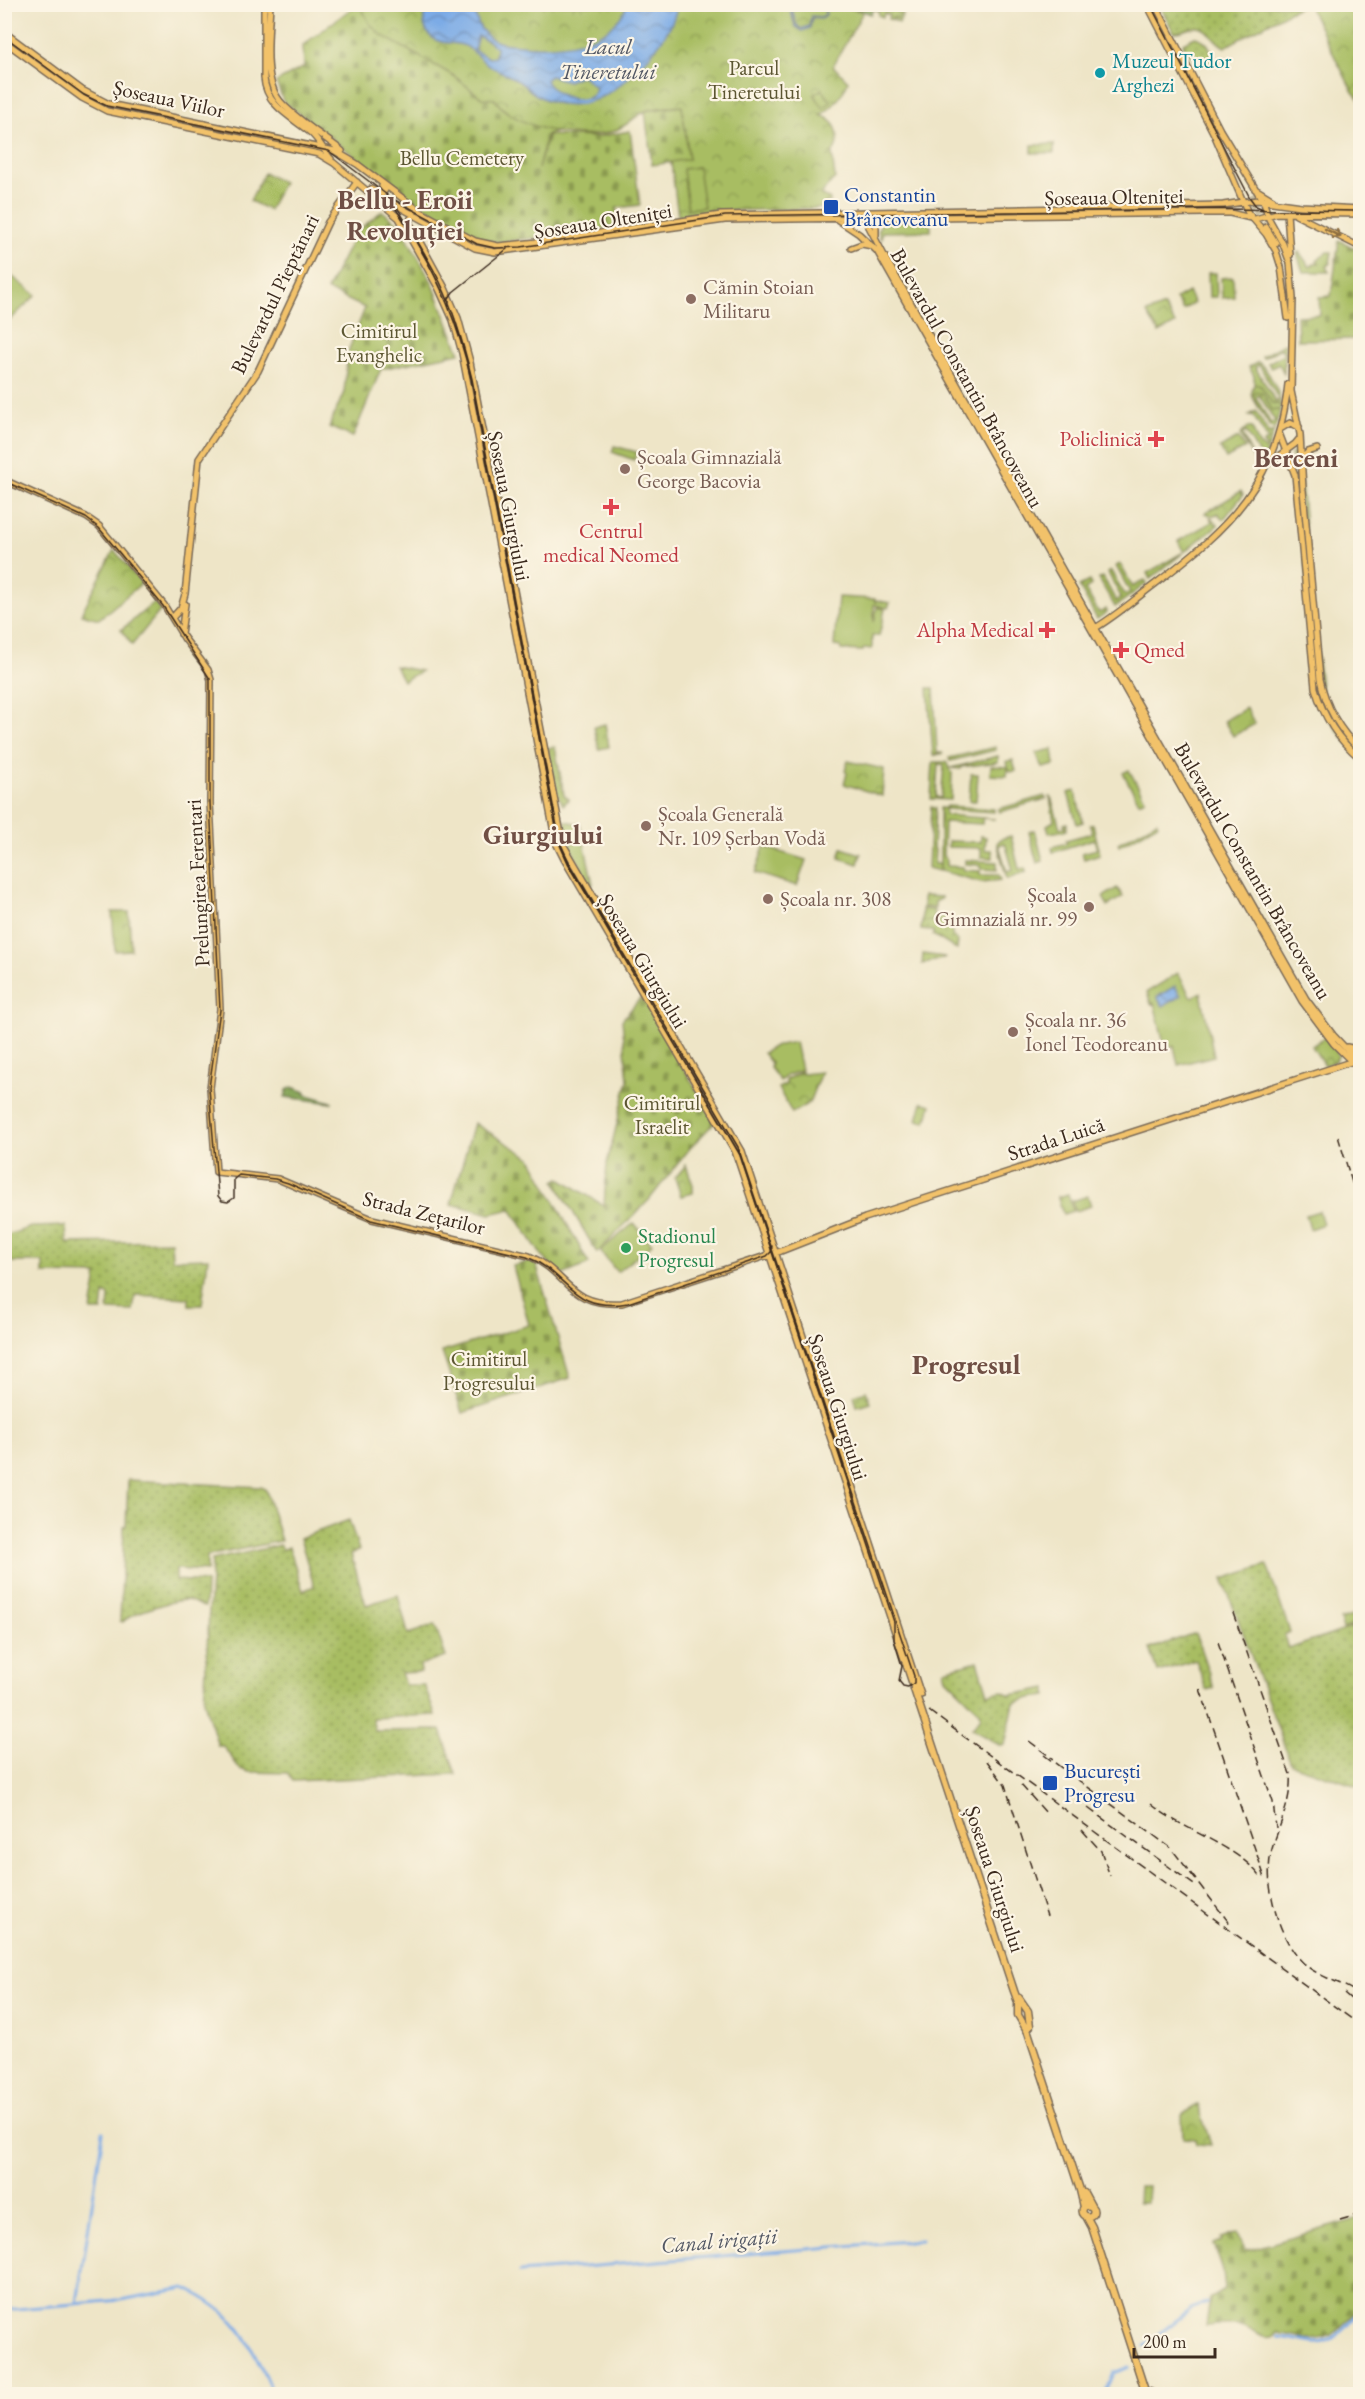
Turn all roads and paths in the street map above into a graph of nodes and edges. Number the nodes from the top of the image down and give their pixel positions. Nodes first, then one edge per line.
1 (264, 4) edge
2 (270, 4) edge
3 (1147, 4) edge
4 (1155, 4) edge
5 (4, 32) edge
6 (4, 41) edge
7 (1174, 42) junction
8 (1168, 45) junction
9 (269, 87) junction
10 (1220, 130) junction
11 (1214, 134) junction
12 (322, 148) junction
13 (344, 156) junction
14 (335, 164) junction
15 (357, 164) junction
16 (375, 178) junction
17 (1233, 179) junction
18 (359, 183) junction
19 (1252, 186) junction
20 (1248, 198) junction
21 (1262, 200) junction
22 (1280, 203) junction
23 (1223, 206) junction
24 (1360, 209) edge
25 (415, 211) junction
26 (1289, 213) junction
27 (867, 214) junction
28 (1360, 214) edge
29 (1267, 215) junction
30 (420, 217) junction
31 (881, 217) junction
32 (834, 218) junction
33 (1251, 218) junction
34 (411, 226) junction
35 (876, 240) junction
36 (874, 247) junction
37 (1360, 247) edge
38 (851, 248) dead end
39 (1290, 263) junction
40 (1287, 302) junction
41 (1291, 315) junction
42 (1299, 427) junction
43 (1279, 430) junction
44 (1300, 438) junction
45 (1294, 448) junction
46 (1317, 449) dead end
47 (1302, 460) junction
48 (1267, 464) junction
49 (1292, 464) junction
50 (4, 480) edge
51 (1039, 535) junction
52 (1308, 586) junction
53 (182, 608) junction
54 (167, 611) junction
55 (172, 618) junction
56 (1093, 630) junction
57 (181, 634) junction
58 (1360, 750) edge
59 (1360, 758) edge
60 (1338, 1044) junction
61 (1360, 1050) edge
62 (1360, 1059) edge
63 (1352, 1062) junction
64 (1341, 1065) junction
65 (216, 1168) joint
66 (773, 1253) junction
67 (615, 1304) joint
68 (895, 1622) junction
69 (915, 1689) joint
70 (921, 1695) joint
71 (938, 1755) junction
72 (1087, 2206) junction
73 (1089, 2215) junction
74 (1151, 2394) edge

1 - 9 main road
2 - 9 main road
3 - 8 main road
4 - 7 main road
5 - 12 main road, Șoseaua Viilor
6 - 14 main road, Șoseaua Viilor
7 - 8 main road
7 - 10 main road
8 - 11 main road
9 - 12 main road
9 - 15 main road
10 - 19 main road
10 - 20 main road
11 - 17 main road
11 - 20 main road
12 - 13 main road, Șoseaua Viilor
12 - 14 main road
13 - 14 main road
13 - 15 main road, Șoseaua Viilor
14 - 18 main road
15 - 16 main road, Șoseaua Olteniței
16 - 18 main road
16 - 25 main road, Șoseaua Olteniței
17 - 20 main road
17 - 23 main road
18 - 25 main road, Șoseaua Olteniței
18 - 53 main road, Bulevardul Pieptănari
18 - 66 main road, Șoseaua Giurgiului
19 - 21 main road
19 - 22 main road
20 - 21 main road, Șoseaua Olteniței
20 - 23 main road, Șoseaua Olteniței
20 - 33 main road
21 - 22 main road, Șoseaua Olteniței
21 - 29 main road
22 - 24 main road, Șoseaua Olteniței
23 - 27 main road, Șoseaua Olteniței
25 - 27 main road, Șoseaua Olteniței
25 - 30 main road, Șoseaua Olteniței
25 - 34 main road
26 - 28 main road, Șoseaua Olteniței
26 - 29 main road, Șoseaua Olteniței
26 -> 37 main road
26 - 39 main road
27 - 31 main road, Șoseaua Olteniței
27 - 32 main road, Șoseaua Olteniței
27 - 35 main road, Bulevardul Constantin Brâncoveanu
29 - 33 main road, Șoseaua Olteniței
29 - 39 main road
30 - 32 main road, Șoseaua Olteniței
30 - 34 main road
31 - 33 main road, Șoseaua Olteniței
31 - 35 main road
32 - 36 main road, Bulevardul Constantin Brâncoveanu
33 - 40 main road
34 - 66 main road, Șoseaua Giurgiului
35 - 51 main road, Bulevardul Constantin Brâncoveanu
36 - 38 main road
36 - 51 main road, Bulevardul Constantin Brâncoveanu
39 - 41 main road
40 - 41 main road
40 - 43 main road
41 - 42 main road
42 - 43 main road
42 - 44 main road
43 - 45 main road
43 - 48 main road
44 - 45 main road
44 - 45 main road
45 - 47 main road
45 - 48 main road
45 - 49 main road
46 - 47 main road
47 - 52 main road
48 - 49 main road
48 - 56 main road
49 - 52 main road
50 - 54 main road, Prelungirea Ferentari
51 - 56 main road, Bulevardul Constantin Brâncoveanu
52 - 58 main road
52 - 59 main road
53 - 54 main road
53 - 55 main road, Bulevardul Pieptănari
53 - 57 main road
54 - 55 main road, Prelungirea Ferentari
55 - 57 main road, Prelungirea Ferentari
56 - 60 main road, Bulevardul Constantin Brâncoveanu
57 - 65 main road, Prelungirea Ferentari
60 - 61 main road
60 - 63 main road, Bulevardul Constantin Brâncoveanu
60 - 64 main road
62 - 63 main road, Strada Luică
63 - 64 main road, Strada Luică
64 - 66 main road, Strada Luică
65 - 67 main road, Strada Zețarilor
66 - 67 main road, Strada Luică
66 - 68 main road, Șoseaua Giurgiului
68 - 69 main road, Șoseaua Giurgiului
68 - 70 main road, Șoseaua Giurgiului
69 - 71 highway, Șoseaua Giurgiului
70 - 71 highway, Șoseaua Giurgiului
71 - 72 highway, Șoseaua Giurgiului
72 - 73 highway, Șoseaua Giurgiului
72 - 73 highway, Șoseaua Giurgiului
73 - 74 highway, Șoseaua Giurgiului

